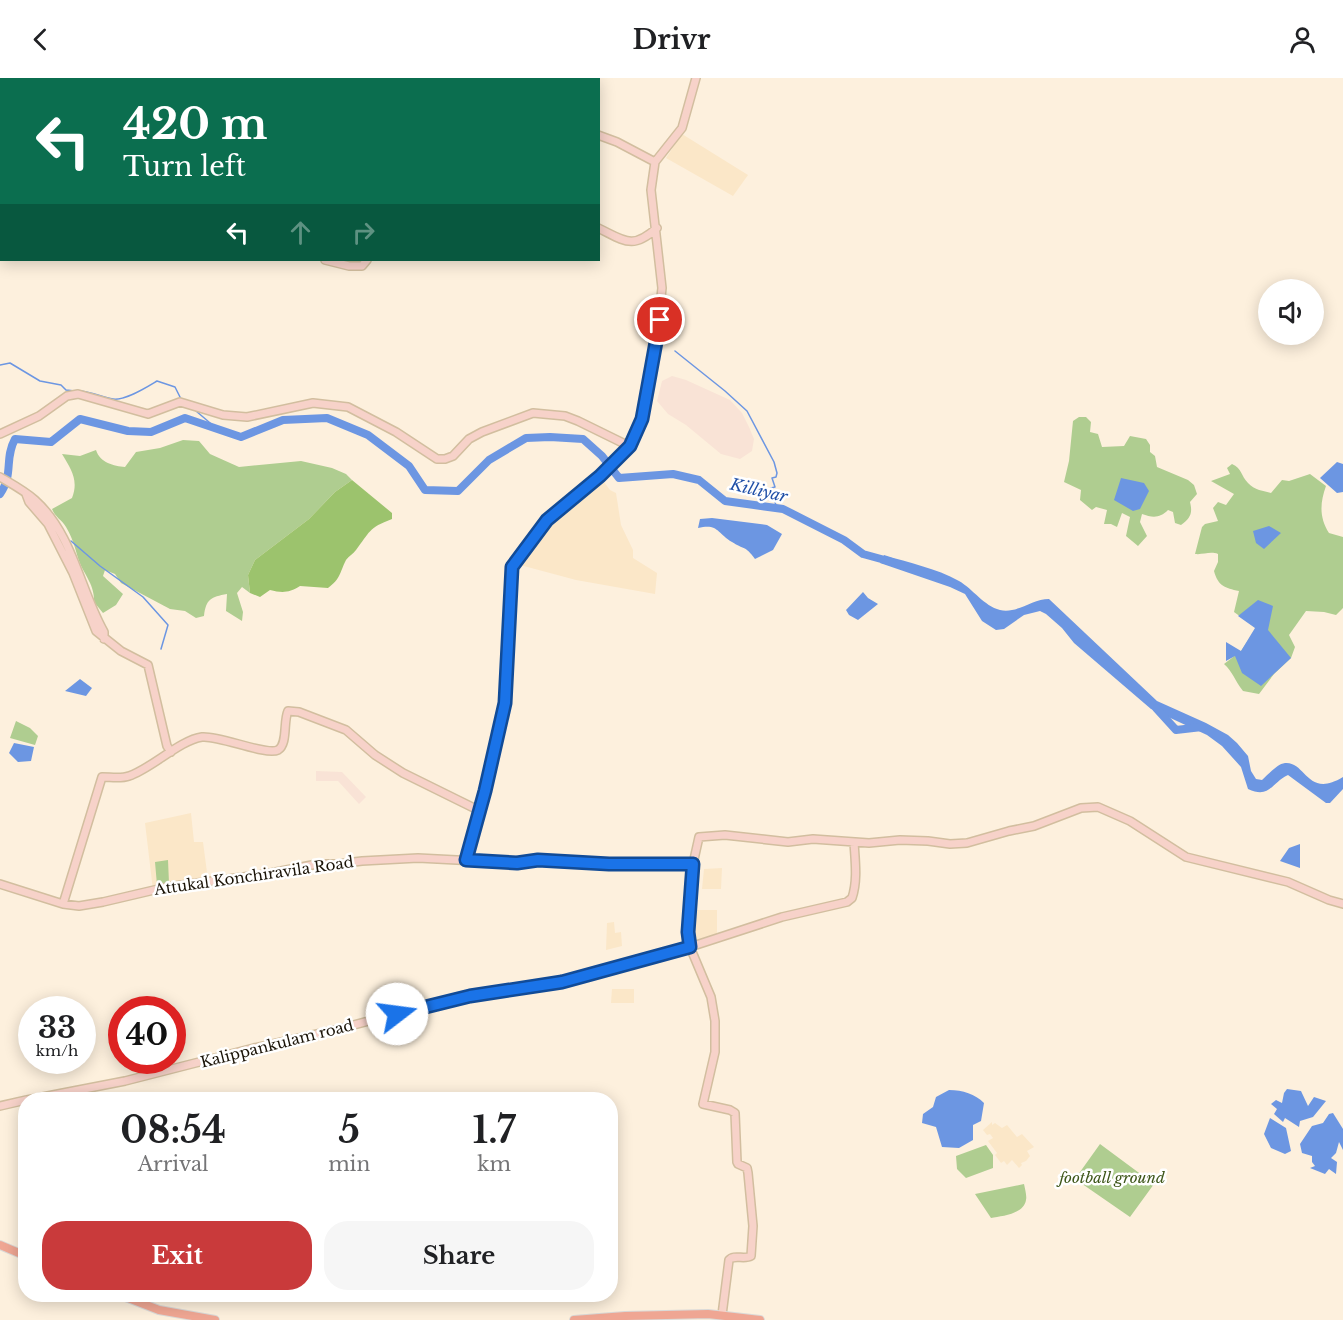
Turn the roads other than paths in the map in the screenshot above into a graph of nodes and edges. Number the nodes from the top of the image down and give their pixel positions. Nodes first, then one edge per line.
1 (696, 78) edge
2 (600, 136) edge
3 (655, 162) junction
4 (657, 228) junction
5 (600, 229) edge
6 (330, 261) edge
7 (366, 261) edge
8 (0, 434) edge
9 (630, 446) junction
10 (1, 478) edge
11 (171, 752) junction
12 (480, 811) junction
13 (854, 842) junction
14 (466, 860) junction
15 (693, 864) junction
16 (0, 884) edge
17 (63, 904) junction
18 (1343, 904) edge
19 (690, 947) junction
20 (68, 1092) edge
21 (18, 1102) edge
22 (0, 1106) edge
23 (0, 1245) edge
24 (18, 1253) edge
25 (135, 1302) edge
26 (722, 1315) junction
27 (215, 1320) edge
28 (574, 1320) edge
29 (760, 1320) edge

1 - 3 street
2 - 3 street
3 - 4 street
4 - 5 street
4 - 9 street
6 - 7 street
8 - 9 street
9 - 12 street
10 - 11 street
11 - 12 street
11 - 17 street
12 - 14 street
13 - 15 street
13 - 18 street
13 - 19 street, Kalippankulam road
14 - 15 street, Attukal Konchiravila Road
14 - 17 street, Attukal Konchiravila Road
15 - 19 street
16 - 17 street, Attukal Konchiravila Road
19 - 20 street, Kalippankulam road
19 - 26 street
21 - 22 street, Kalippankulam road
23 - 24 main road
25 - 27 main road
26 - 28 main road
26 - 29 main road

